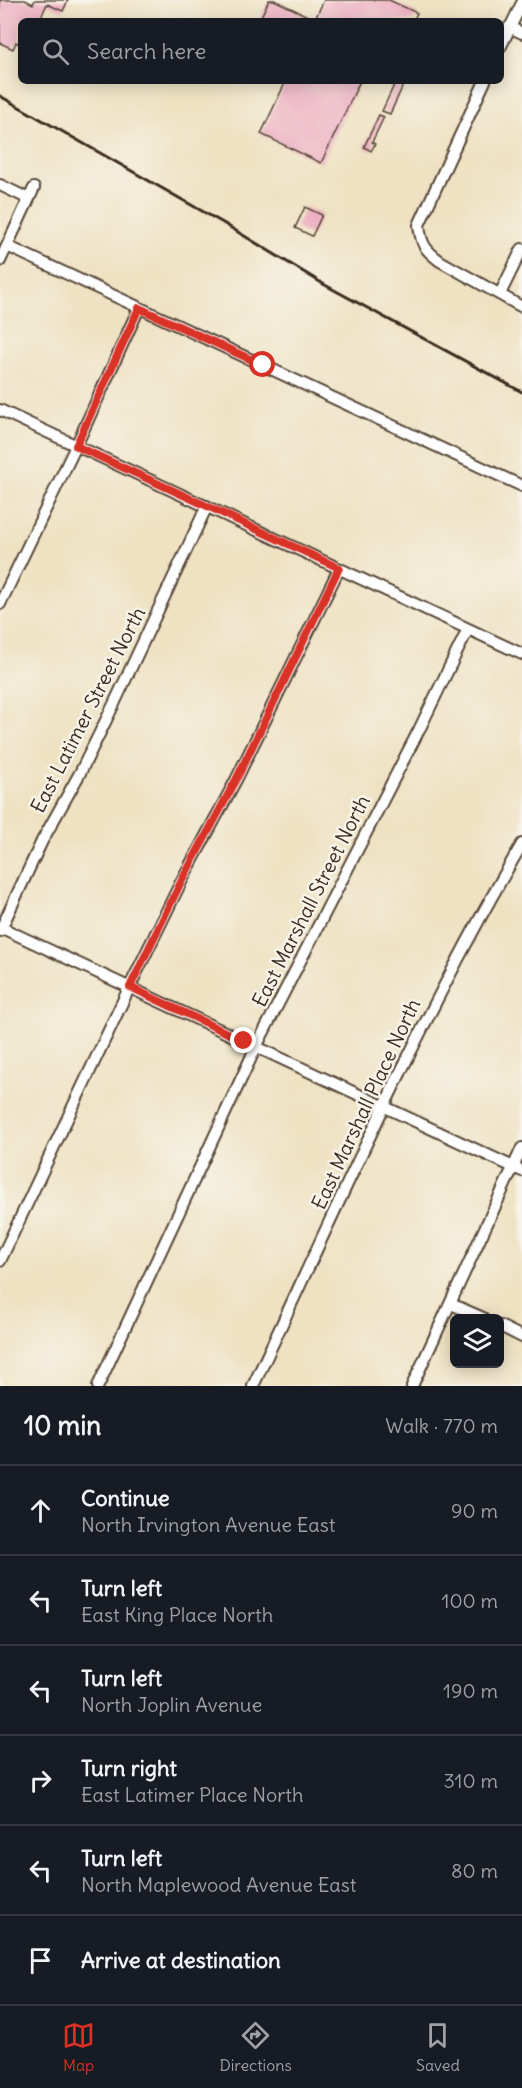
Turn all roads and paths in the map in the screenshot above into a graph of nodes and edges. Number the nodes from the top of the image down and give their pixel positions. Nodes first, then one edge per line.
1 (522, 3) edge
2 (509, 27) junction
3 (522, 33) edge
4 (504, 39) edge
5 (484, 84) edge
6 (0, 185) edge
7 (7, 246) junction
8 (522, 249) edge
9 (0, 261) edge
10 (500, 294) junction
11 (522, 307) edge
12 (139, 308) junction
13 (0, 410) edge
14 (76, 446) junction
15 (522, 486) edge
16 (207, 506) junction
17 (339, 568) junction
18 (0, 604) edge
19 (468, 629) junction
20 (522, 654) edge
21 (522, 844) edge
22 (0, 928) edge
23 (130, 987) junction
24 (256, 1047) junction
25 (384, 1107) junction
26 (522, 1148) edge
27 (518, 1169) edge
28 (0, 1261) edge
29 (451, 1304) junction
30 (474, 1314) edge
31 (504, 1328) edge
32 (522, 1337) edge
33 (98, 1386) edge
34 (254, 1386) edge
35 (412, 1386) edge

1 - 2 street
2 - 3 street
2 - 4 street
5 - 10 street
6 - 7 street
7 - 9 street
7 - 12 street
8 - 10 street
10 - 11 street
12 - 14 street
12 - 15 street
13 - 14 street
14 - 16 street
14 - 18 street
16 - 17 street
16 - 22 street, East Latimer Street North
17 - 19 street
17 - 23 street
19 - 20 street
19 - 24 street, East Marshall Street North
21 - 25 street, East Marshall Place North
22 - 23 street
23 - 24 street
23 - 28 street
24 - 25 street
24 - 33 street, East Marshall Street North
25 - 27 street
25 - 34 street, East Marshall Place North
26 - 27 street
27 - 29 street
29 - 30 street
29 - 35 street
31 - 32 street

